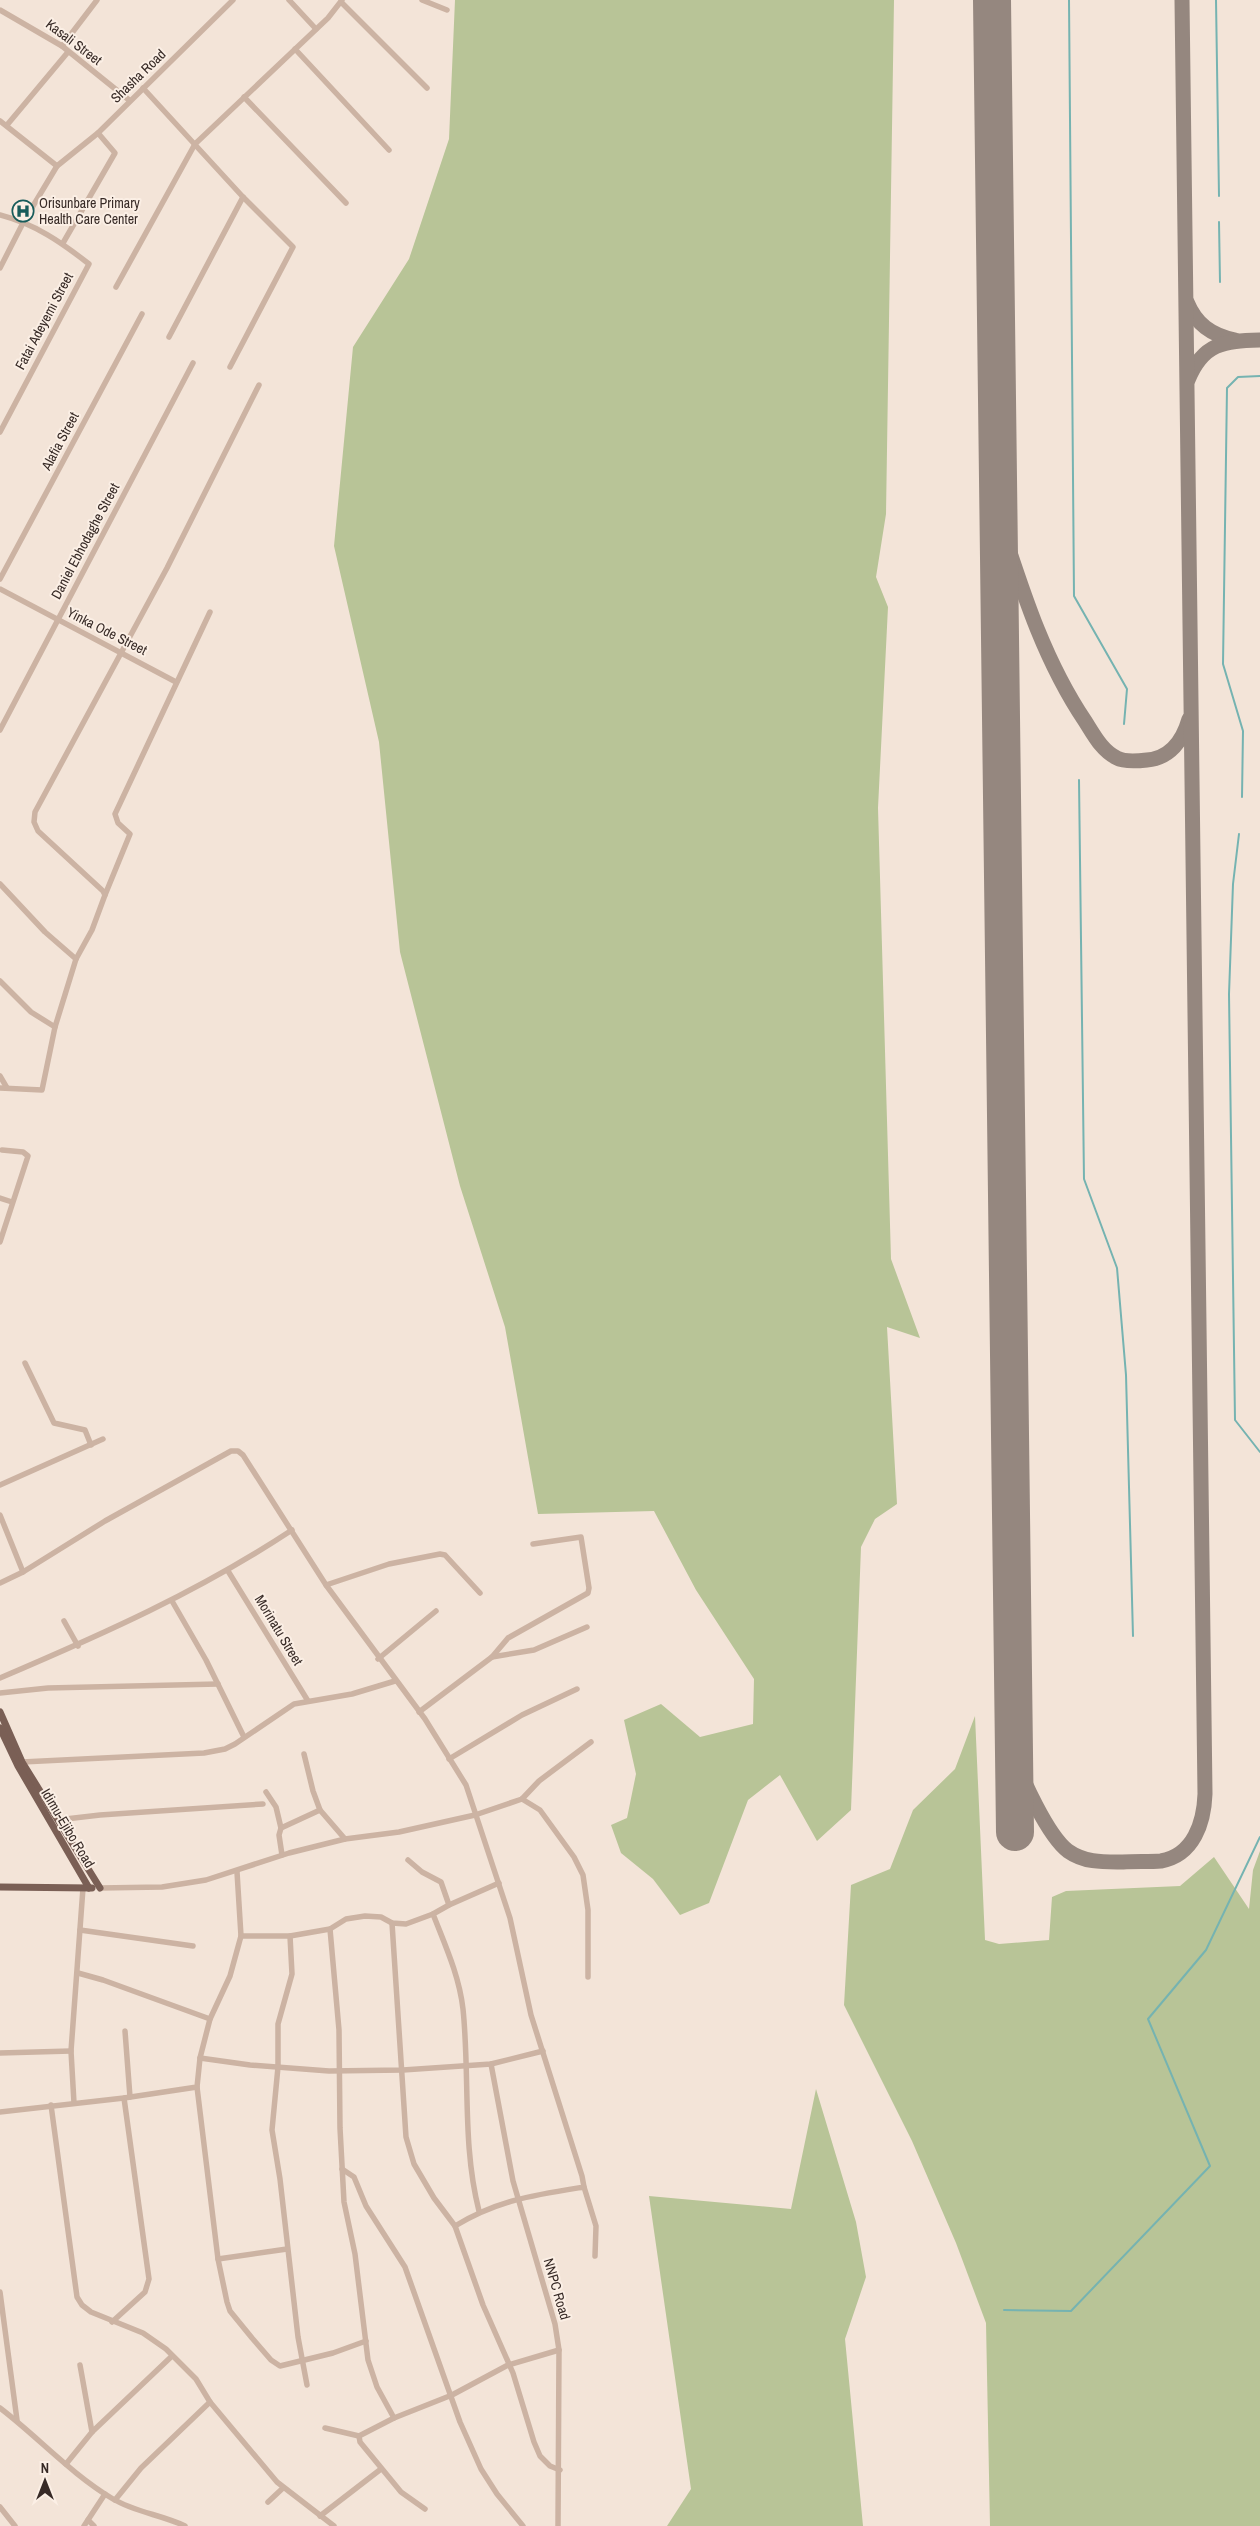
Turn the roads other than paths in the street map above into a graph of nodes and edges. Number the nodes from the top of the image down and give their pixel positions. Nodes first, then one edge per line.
1 (97, 0) edge
2 (233, 0) edge
3 (289, 0) edge
4 (422, 0) edge
5 (341, 1) edge
6 (0, 10) edge
7 (447, 10) dead end
8 (316, 29) junction
9 (62, 46) junction
10 (295, 48) junction
11 (68, 52) junction
12 (143, 88) junction
13 (427, 88) dead end
14 (244, 98) junction
15 (129, 100) junction
16 (0, 121) edge
17 (8, 125) junction
18 (98, 133) junction
19 (195, 144) junction
20 (389, 150) dead end
21 (57, 166) junction
22 (242, 197) junction
23 (346, 203) dead end
24 (0, 215) edge
25 (24, 221) junction
26 (62, 242) junction
27 (0, 268) edge
28 (116, 287) dead end
29 (142, 314) dead end
30 (169, 337) dead end
31 (193, 363) dead end
32 (230, 367) dead end
33 (259, 385) dead end
34 (0, 432) edge
35 (0, 580) edge
36 (0, 589) edge
37 (210, 612) dead end
38 (57, 620) junction
39 (120, 652) junction
40 (176, 682) junction
41 (0, 730) edge
42 (0, 884) edge
43 (105, 895) junction
44 (76, 959) junction
45 (0, 981) edge
46 (55, 1027) junction
47 (0, 1076) edge
48 (0, 1088) edge
49 (7, 1088) junction
50 (2, 1150) dead end
51 (0, 1198) edge
52 (12, 1202) junction
53 (0, 1242) edge
54 (25, 1363) dead end
55 (103, 1439) dead end
56 (90, 1444) junction
57 (0, 1485) edge
58 (0, 1515) edge
59 (292, 1530) junction
60 (533, 1544) dead end
61 (228, 1571) junction
62 (23, 1572) junction
63 (0, 1582) edge
64 (326, 1585) junction
65 (480, 1593) dead end
66 (172, 1602) junction
67 (436, 1611) dead end
68 (64, 1621) dead end
69 (587, 1627) dead end
70 (78, 1646) junction
71 (492, 1657) junction
72 (378, 1659) junction
73 (0, 1678) edge
74 (395, 1681) junction
75 (218, 1684) junction
76 (577, 1688) dead end
77 (0, 1693) edge
78 (308, 1701) junction
79 (0, 1712) edge
80 (419, 1712) junction
81 (0, 1728) edge
82 (244, 1737) junction
83 (590, 1742) dead end
84 (304, 1754) dead end
85 (449, 1759) junction
86 (22, 1762) junction
87 (27, 1776) junction
88 (266, 1792) dead end
89 (522, 1799) junction
90 (263, 1804) dead end
91 (320, 1810) junction
92 (475, 1815) junction
93 (56, 1820) junction
94 (281, 1828) junction
95 (344, 1839) junction
96 (282, 1855) junction
97 (408, 1860) dead end
98 (237, 1872) junction
99 (499, 1883) junction
100 (0, 1887) edge
101 (86, 1888) junction
102 (100, 1888) junction
103 (449, 1904) junction
104 (433, 1914) junction
105 (392, 1923) junction
106 (330, 1929) junction
107 (80, 1930) junction
108 (242, 1936) junction
109 (290, 1936) junction
110 (193, 1946) dead end
111 (78, 1973) junction
112 (588, 1977) dead end
113 (210, 2019) junction
114 (125, 2031) dead end
115 (71, 2051) junction
116 (543, 2051) junction
117 (0, 2053) edge
118 (200, 2058) junction
119 (492, 2064) junction
120 (278, 2067) junction
121 (466, 2068) junction
122 (403, 2070) junction
123 (338, 2071) junction
124 (197, 2087) junction
125 (127, 2098) junction
126 (74, 2103) junction
127 (51, 2106) junction
128 (0, 2112) edge
129 (342, 2169) junction
130 (584, 2187) junction
131 (517, 2199) junction
132 (479, 2211) junction
133 (455, 2226) junction
134 (287, 2250) junction
135 (596, 2256) dead end
136 (218, 2259) junction
137 (0, 2292) edge
138 (112, 2322) junction
139 (366, 2341) junction
140 (559, 2350) junction
141 (172, 2356) junction
142 (303, 2360) junction
143 (80, 2365) dead end
144 (508, 2365) junction
145 (308, 2386) dead end
146 (452, 2395) junction
147 (210, 2402) junction
148 (0, 2408) edge
149 (394, 2418) junction
150 (17, 2420) junction
151 (325, 2428) dead end
152 (92, 2432) junction
153 (359, 2436) junction
154 (66, 2464) junction
155 (381, 2469) junction
156 (560, 2470) junction
157 (283, 2488) junction
158 (105, 2494) junction
159 (116, 2500) junction
160 (268, 2502) dead end
161 (0, 2506) edge
162 (425, 2509) dead end
163 (320, 2516) junction
164 (88, 2520) junction
165 (15, 2526) edge
166 (84, 2526) edge
167 (94, 2526) edge
168 (184, 2526) edge
169 (334, 2526) edge
170 (523, 2526) edge
171 (558, 2526) edge

1 - 9 street
2 - 12 street, Shasha Road
3 - 8 street
4 - 7 street
5 - 8 street
5 - 13 street
6 - 9 street, Kasali Street
8 - 10 street
9 - 11 street, Kasali Street
10 - 14 street
10 - 20 street
11 - 15 street, Kasali Street
11 - 17 street
12 - 15 street, Shasha Road
12 - 19 street
14 - 19 street
14 - 23 street
15 - 18 street, Shasha Road
16 - 17 street
17 - 21 street
18 - 21 street, Shasha Road
18 - 26 street
19 - 22 street
19 - 28 street
21 - 25 street
22 - 30 street
22 - 32 street
24 - 25 street, Fatai Adeyemi Street
25 - 26 street, Fatai Adeyemi Street
25 - 27 street
26 - 34 street, Fatai Adeyemi Street
29 - 35 street, Alafia Street
31 - 38 street, Daniel Ebhodaghe Street
33 - 39 street
36 - 38 street, Yinka Ode Street
37 - 40 street
38 - 39 street, Yinka Ode Street
38 - 41 street, Daniel Ebhodaghe Street
39 - 40 street, Yinka Ode Street
39 - 43 street
40 - 43 street
42 - 44 street
43 - 44 street
44 - 46 street
45 - 46 street
46 - 49 street
47 - 49 street
48 - 49 street
50 - 52 street
51 - 52 street
52 - 53 street
54 - 56 street
55 - 56 street
56 - 57 street
58 - 62 street
59 - 61 street
59 - 62 street
59 - 64 street
60 - 71 street
61 - 66 street
61 - 78 street, Morinatu Street
62 - 63 street
64 - 65 street
64 - 72 street
66 - 70 street
66 - 75 street
67 - 72 street
68 - 70 street
69 - 71 street
70 - 73 street
71 - 80 street
72 - 74 street
74 - 78 street
74 - 80 street
75 - 77 street
75 - 82 street
76 - 85 street
78 - 82 street
79 - 86 main road, Idimu-Ejibo Road
80 - 85 street
81 - 87 main road, Idimu-Ejibo Road
82 - 86 street
83 - 89 street
84 - 91 street
85 - 92 street
86 - 87 main road, Idimu-Ejibo Road
87 - 93 main road, Idimu-Ejibo Road
87 - 101 main road, Idimu-Ejibo Road
88 - 94 street
89 - 92 street
89 - 112 street
90 - 93 street
91 - 94 street
91 - 95 street
92 - 95 street
92 - 99 street
93 - 102 main road, Idimu-Ejibo Road
94 - 96 street
95 - 96 street
96 - 98 street
97 - 103 street
98 - 102 street
98 - 108 street
99 - 103 street
99 - 116 street
100 - 101 main road, Idimu-Ejibo Road
101 - 102 main road
101 - 107 street
103 - 104 street
104 - 105 street
104 - 121 street
105 - 106 street
105 - 122 street
106 - 109 street
106 - 123 street
107 - 110 street
107 - 111 street
108 - 109 street
108 - 113 street
109 - 120 street
111 - 113 street
111 - 115 street
113 - 118 street
114 - 125 street
115 - 117 street
115 - 126 street
116 - 119 street
116 - 130 street
118 - 120 street
118 - 124 street
119 - 121 street
119 - 131 street, NNPC Road
120 - 123 street
120 - 134 street
121 - 122 street
121 - 132 street
122 - 123 street
122 - 133 street
123 - 129 street
124 - 125 street
124 - 136 street
125 - 126 street
125 - 138 street
126 - 127 street
127 - 128 street
127 - 138 street
129 - 139 street
129 - 146 street
130 - 131 street
130 - 135 street
131 - 132 street
131 - 140 street, NNPC Road
132 - 133 street
133 - 144 street
134 - 136 street
134 - 142 street
136 - 142 street
137 - 150 street
138 - 141 street
139 - 142 street
139 - 149 street
140 - 144 street
140 - 156 street, NNPC Road
141 - 147 street
141 - 152 street
142 - 145 street
143 - 152 street
144 - 146 street
144 - 156 street
146 - 149 street
146 - 170 street
147 - 157 street
147 - 159 street
148 - 150 street
149 - 153 street
150 - 154 street
151 - 153 street
152 - 154 street
153 - 155 street
154 - 158 street
155 - 162 street
155 - 163 street
156 - 171 street, NNPC Road
157 - 160 street
157 - 163 street
158 - 159 street
158 - 164 street
159 - 168 street
161 - 165 street
163 - 169 street
164 - 166 street
164 - 167 street

